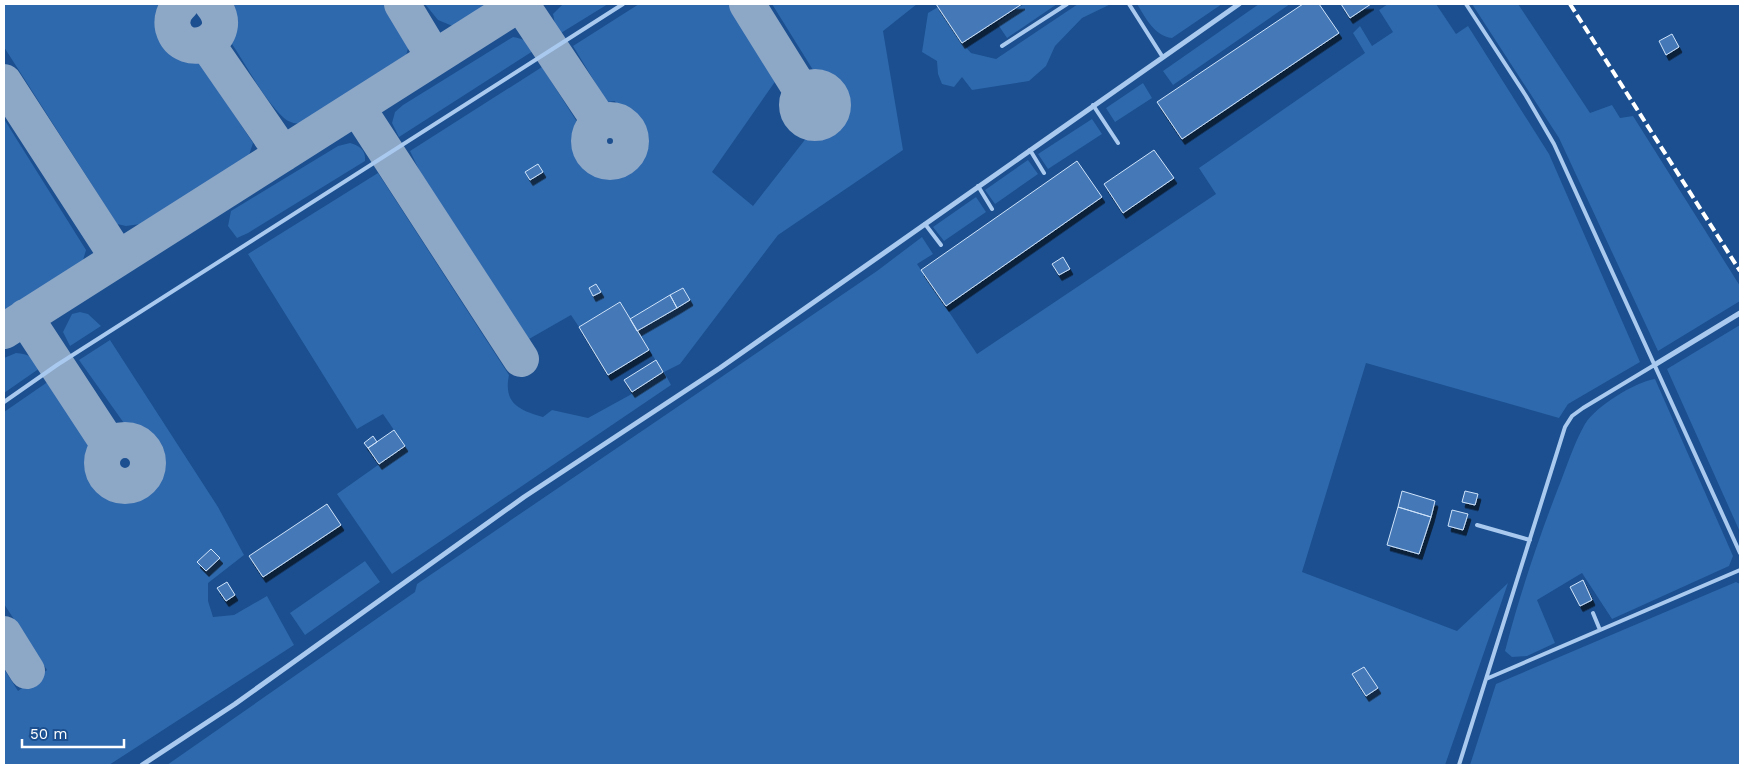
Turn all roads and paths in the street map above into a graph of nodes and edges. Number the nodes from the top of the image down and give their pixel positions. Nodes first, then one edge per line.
1 (623, 4) edge
2 (1067, 4) edge
3 (1129, 4) edge
4 (1239, 4) edge
5 (1466, 4) edge
6 (1002, 46) dead end
7 (1162, 56) junction
8 (1093, 105) junction
9 (1118, 143) dead end
10 (1030, 150) junction
11 (1044, 173) dead end
12 (978, 186) junction
13 (992, 209) dead end
14 (925, 224) junction
15 (941, 245) dead end
16 (1740, 313) edge
17 (1656, 364) junction
18 (4, 402) edge
19 (1477, 525) dead end
20 (1530, 540) junction
21 (1740, 553) edge
22 (1740, 570) edge
23 (1593, 613) dead end
24 (1600, 630) junction
25 (1486, 679) junction
26 (142, 765) edge
27 (1459, 765) edge

1 - 18 lane
2 - 6 lane
3 - 7 lane
4 - 7 street
5 - 17 lane
7 - 8 street
8 - 9 lane
8 - 10 street
10 - 11 lane
10 - 12 street
12 - 13 lane
12 - 14 street
14 - 15 lane
14 - 26 street
16 - 17 street
17 - 20 lane
17 - 21 lane
19 - 20 lane
20 - 25 lane
22 - 24 lane
23 - 24 lane
24 - 25 lane
25 - 27 lane

